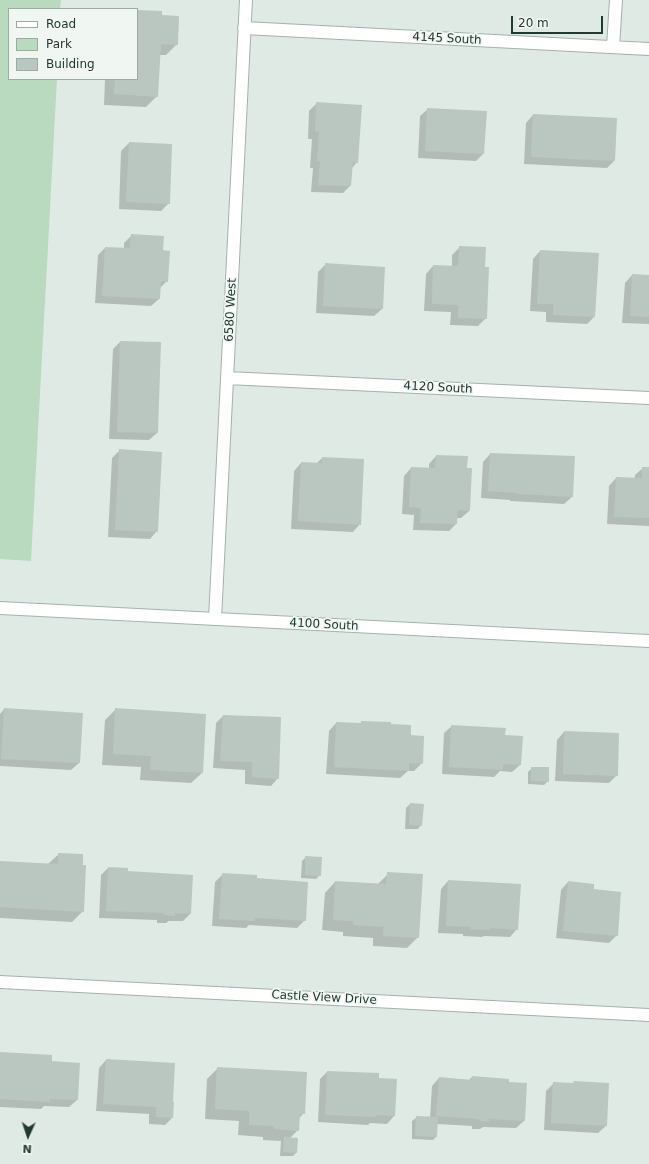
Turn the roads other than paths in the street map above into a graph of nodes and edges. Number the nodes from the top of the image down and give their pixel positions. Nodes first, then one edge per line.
1 (246, 0) edge
2 (616, 0) edge
3 (244, 28) junction
4 (613, 47) junction
5 (649, 49) edge
6 (227, 378) junction
7 (649, 398) edge
8 (0, 608) edge
9 (215, 619) junction
10 (649, 641) edge
11 (0, 982) edge
12 (649, 1015) edge

1 - 3 street, 6580 West
2 - 4 street
3 - 4 street, 4145 South
3 - 6 street, 6580 West
4 - 5 street, 4145 South
6 - 7 street, 4120 South
6 - 9 street, 6580 West
8 - 9 street, 4100 South
9 - 10 street, 4100 South
11 - 12 street, Castle View Drive

